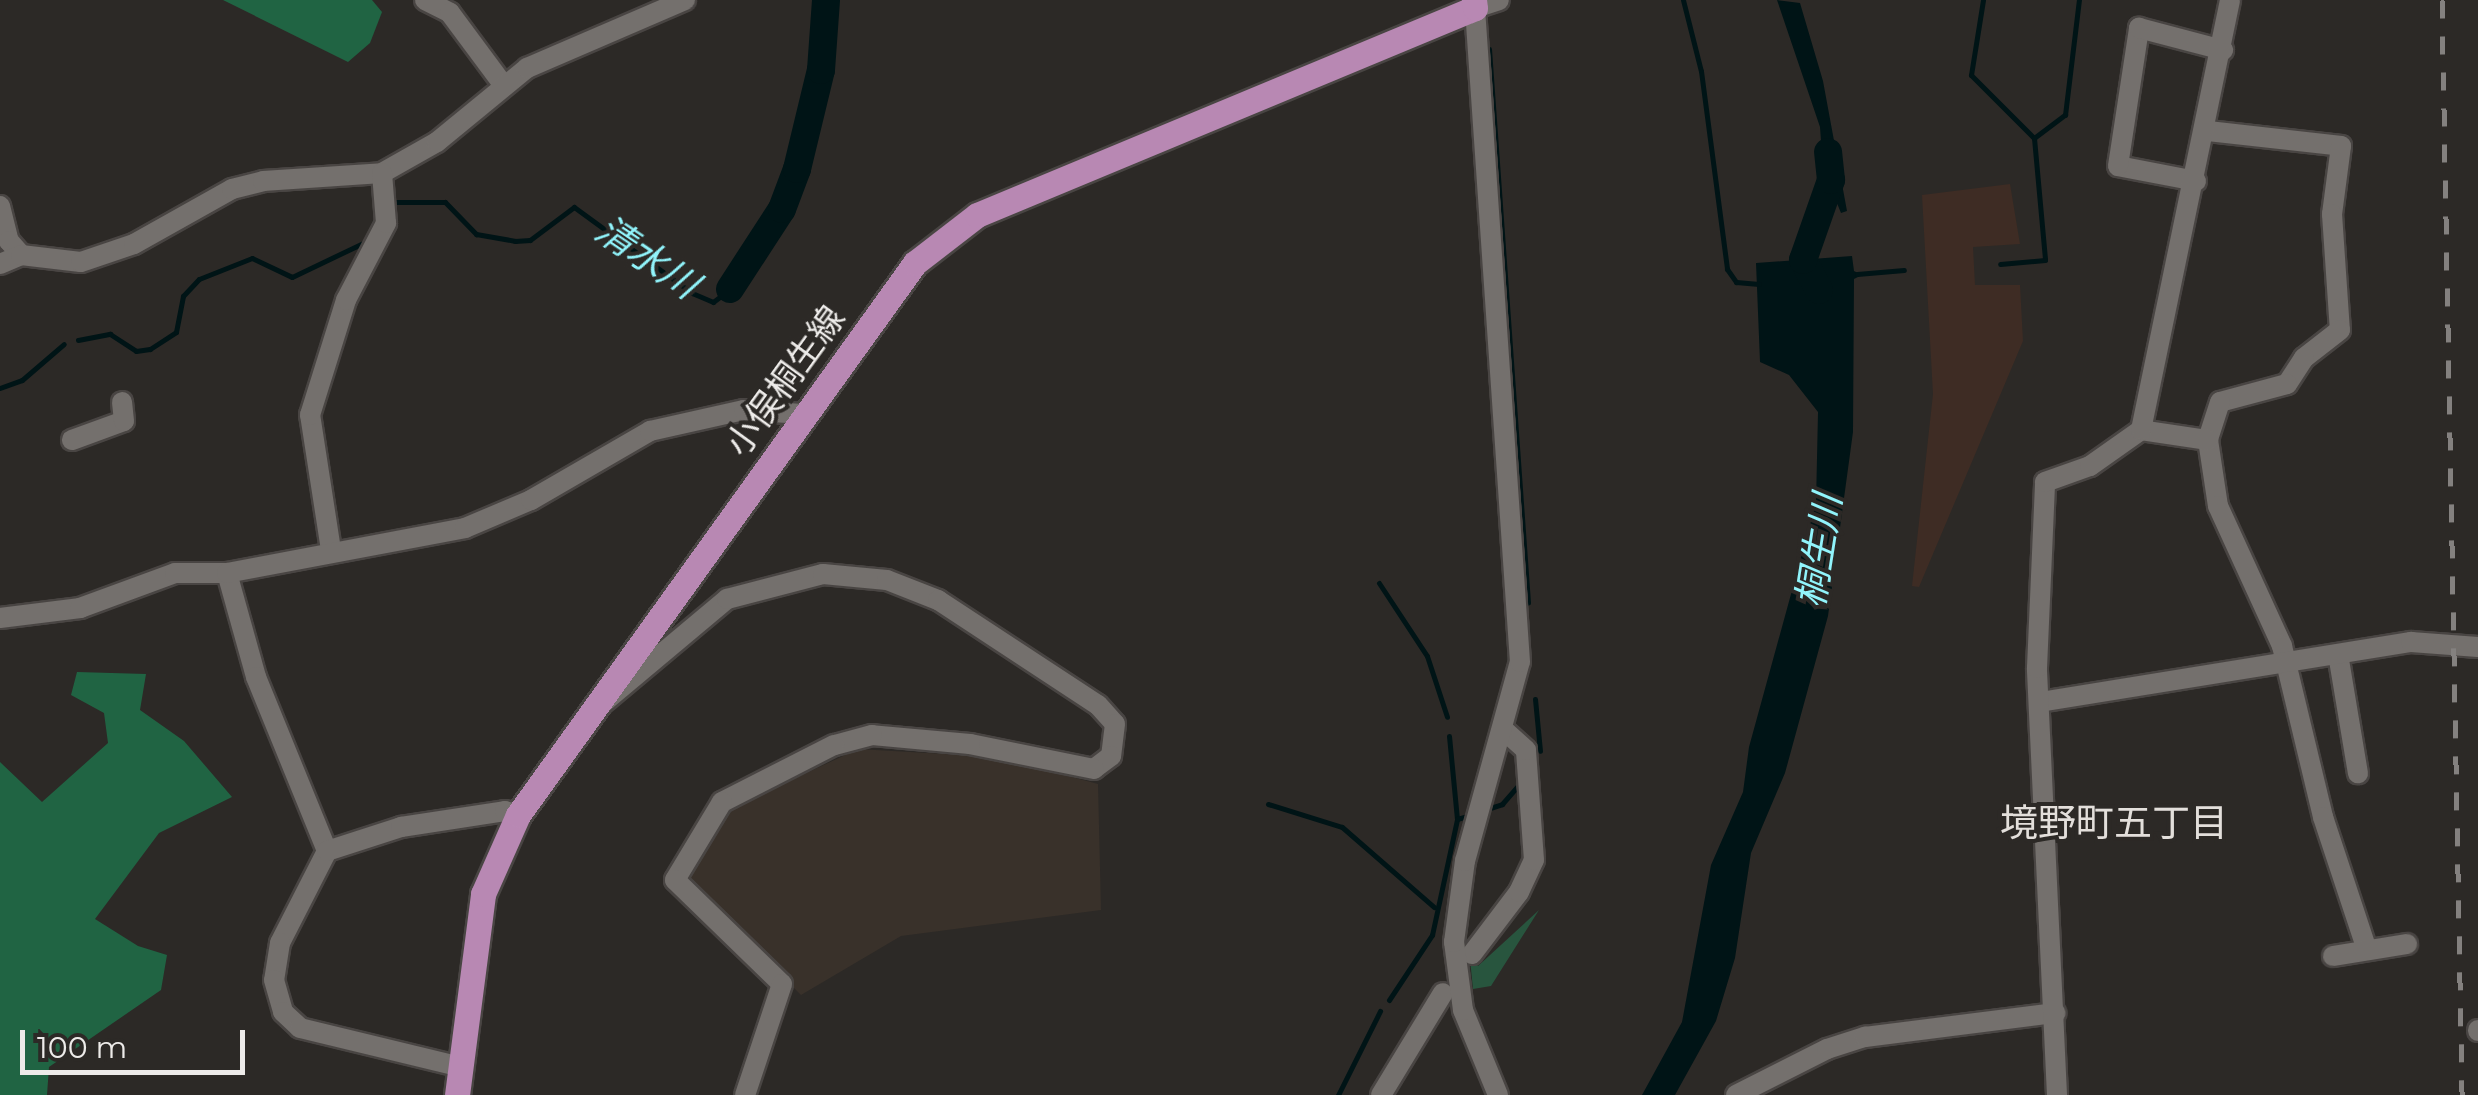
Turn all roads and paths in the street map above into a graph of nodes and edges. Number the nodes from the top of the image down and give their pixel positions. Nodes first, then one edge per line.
1 (425, 0) edge
2 (686, 0) edge
3 (2230, 0) edge
4 (1482, 3) edge
5 (2223, 50) junction
6 (502, 83) junction
7 (2208, 132) junction
8 (382, 173) junction
9 (2196, 181) junction
10 (0, 206) edge
11 (21, 255) junction
12 (0, 264) edge
13 (122, 402) dead end
14 (802, 414) junction
15 (2140, 430) junction
16 (72, 440) dead end
17 (2208, 440) junction
18 (331, 550) junction
19 (227, 573) junction
20 (0, 618) edge
21 (2478, 648) edge
22 (2338, 654) junction
23 (2286, 662) junction
24 (2040, 702) junction
25 (596, 709) junction
26 (1505, 731) junction
27 (2358, 773) dead end
28 (518, 815) junction
29 (328, 851) junction
30 (2407, 944) dead end
31 (2366, 947) junction
32 (1472, 954) dead end
33 (2333, 956) dead end
34 (1443, 993) dead end
35 (2054, 1013) junction
36 (462, 1067) junction
37 (457, 1095) edge
38 (745, 1095) edge
39 (1381, 1095) edge
40 (1498, 1095) edge
41 (1736, 1095) edge
42 (2057, 1095) edge

1 - 6 street
2 - 6 street
3 - 5 street
4 - 14 main road, 小俣桐生線
4 - 26 street
5 - 7 street
5 - 9 street
6 - 8 street
7 - 9 street
7 - 17 street
8 - 11 street
8 - 18 street
9 - 15 street
10 - 11 street
11 - 12 street
13 - 16 street
14 - 18 street
14 - 25 main road, 小俣桐生線
15 - 17 street
15 - 24 street
17 - 23 street
18 - 19 street
19 - 20 street
19 - 29 street
21 - 22 street
22 - 23 street
22 - 27 street
23 - 24 street
23 - 31 street
24 - 35 street
25 - 28 main road, 小俣桐生線
25 - 38 street
26 - 32 street
26 - 40 street
28 - 29 street
28 - 36 main road, 小俣桐生線
29 - 36 street
30 - 31 street
31 - 33 street
34 - 39 street
35 - 41 street
35 - 42 street
36 - 37 main road, 小俣桐生線

